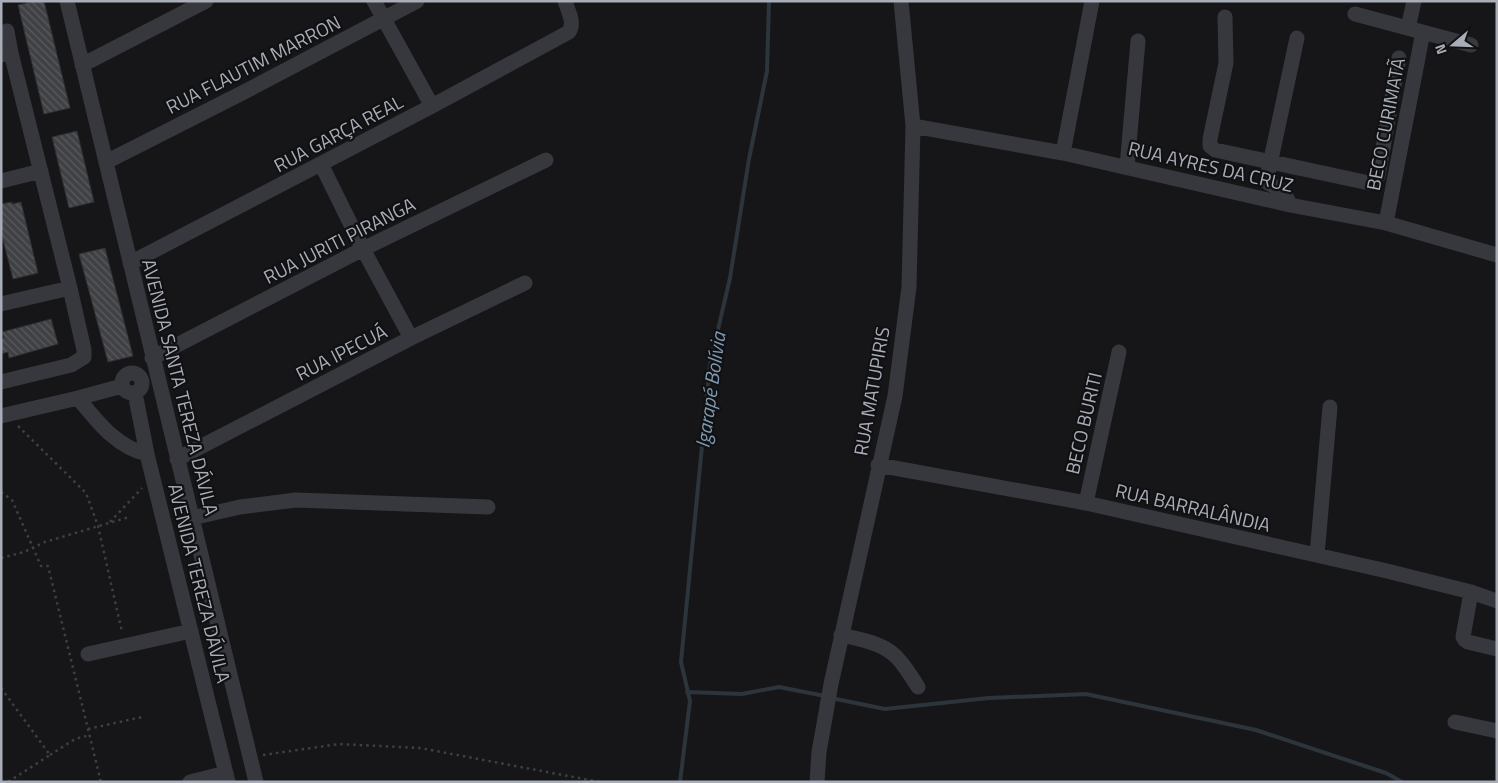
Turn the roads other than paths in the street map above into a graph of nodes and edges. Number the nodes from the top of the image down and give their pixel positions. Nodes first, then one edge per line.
1 (67, 1) edge
2 (206, 1) edge
3 (374, 1) edge
4 (417, 1) edge
5 (565, 1) edge
6 (901, 1) edge
7 (1092, 1) edge
8 (1414, 1) edge
9 (1355, 14) dead end
10 (1225, 17) dead end
11 (383, 20) junction
12 (1415, 30) junction
13 (7, 32) dead end
14 (1297, 38) dead end
15 (1138, 41) dead end
16 (1472, 45) dead end
17 (6, 54) edge
18 (1399, 58) dead end
19 (82, 65) junction
20 (432, 106) junction
21 (913, 126) junction
22 (1063, 153) junction
23 (546, 160) dead end
24 (106, 162) junction
25 (1270, 162) junction
26 (321, 164) junction
27 (1127, 167) junction
28 (41, 171) junction
29 (1, 181) edge
30 (1290, 205) junction
31 (1386, 223) junction
32 (363, 249) junction
33 (1497, 255) edge
34 (130, 264) junction
35 (525, 283) dead end
36 (70, 288) junction
37 (1, 304) edge
38 (411, 338) junction
39 (1119, 352) dead end
40 (152, 358) junction
41 (1, 382) edge
42 (78, 398) junction
43 (1330, 407) dead end
44 (4, 415) edge
45 (147, 454) junction
46 (178, 459) junction
47 (878, 465) junction
48 (1086, 503) junction
49 (488, 507) dead end
50 (192, 518) junction
51 (1317, 555) junction
52 (1471, 592) junction
53 (1497, 601) edge
54 (191, 631) junction
55 (841, 636) junction
56 (1497, 649) edge
57 (88, 654) dead end
58 (918, 687) dead end
59 (1455, 722) dead end
60 (1497, 731) edge
61 (227, 778) edge
62 (190, 782) edge
63 (256, 782) edge
64 (817, 782) edge

1 - 19 street, AVENIDA SANTA TEREZA DÁVILA
2 - 19 street
3 - 11 street
4 - 11 street, RUA FLAUTIM MARRON
5 - 20 street, RUA GARÇA REAL
6 - 21 street, RUA MATUPIRIS
7 - 22 street
8 - 12 street, BECO CURIMATÃ
9 - 12 street
10 - 25 street
11 - 20 street
11 - 24 street, RUA FLAUTIM MARRON
12 - 16 street
12 - 31 street, BECO CURIMATÃ
13 - 17 street
14 - 25 street
15 - 27 street
17 - 28 street
18 - 25 street
19 - 24 street, AVENIDA SANTA TEREZA DÁVILA
20 - 26 street, RUA GARÇA REAL
21 - 22 street, RUA AYRES DA CRUZ
21 - 47 street, RUA MATUPIRIS
22 - 27 street, RUA AYRES DA CRUZ
23 - 32 street, RUA JURITI PIRANGA
24 - 34 street, AVENIDA SANTA TEREZA DÁVILA
25 - 30 street
26 - 32 street
26 - 34 street, RUA GARÇA REAL
27 - 30 street, RUA AYRES DA CRUZ
28 - 29 street
28 - 36 street
30 - 31 street, RUA AYRES DA CRUZ
31 - 33 street, RUA AYRES DA CRUZ
32 - 38 street
32 - 40 street, RUA JURITI PIRANGA
34 - 40 street, AVENIDA SANTA TEREZA DÁVILA
35 - 38 street, RUA IPECUÁ
36 - 37 street
36 - 41 street
38 - 46 street, RUA IPECUÁ
39 - 48 street, BECO BURITI
40 - 46 street, AVENIDA SANTA TEREZA DÁVILA
42 - 44 street
42 - 45 street
42 - 45 street, AVENIDA TEREZA DÁVILA
43 - 51 street
45 - 54 street, AVENIDA TEREZA DÁVILA
46 - 50 street, AVENIDA SANTA TEREZA DÁVILA
47 - 48 street, RUA BARRALÂNDIA
47 - 55 street, RUA MATUPIRIS
48 - 51 street, RUA BARRALÂNDIA
49 - 50 street
50 - 63 street, AVENIDA SANTA TEREZA DÁVILA
51 - 52 street, RUA BARRALÂNDIA
52 - 53 street, RUA BARRALÂNDIA
52 - 56 street
54 - 57 street
54 - 61 street, AVENIDA TEREZA DÁVILA
55 - 58 street
55 - 64 street, RUA MATUPIRIS
59 - 60 street
61 - 62 street

